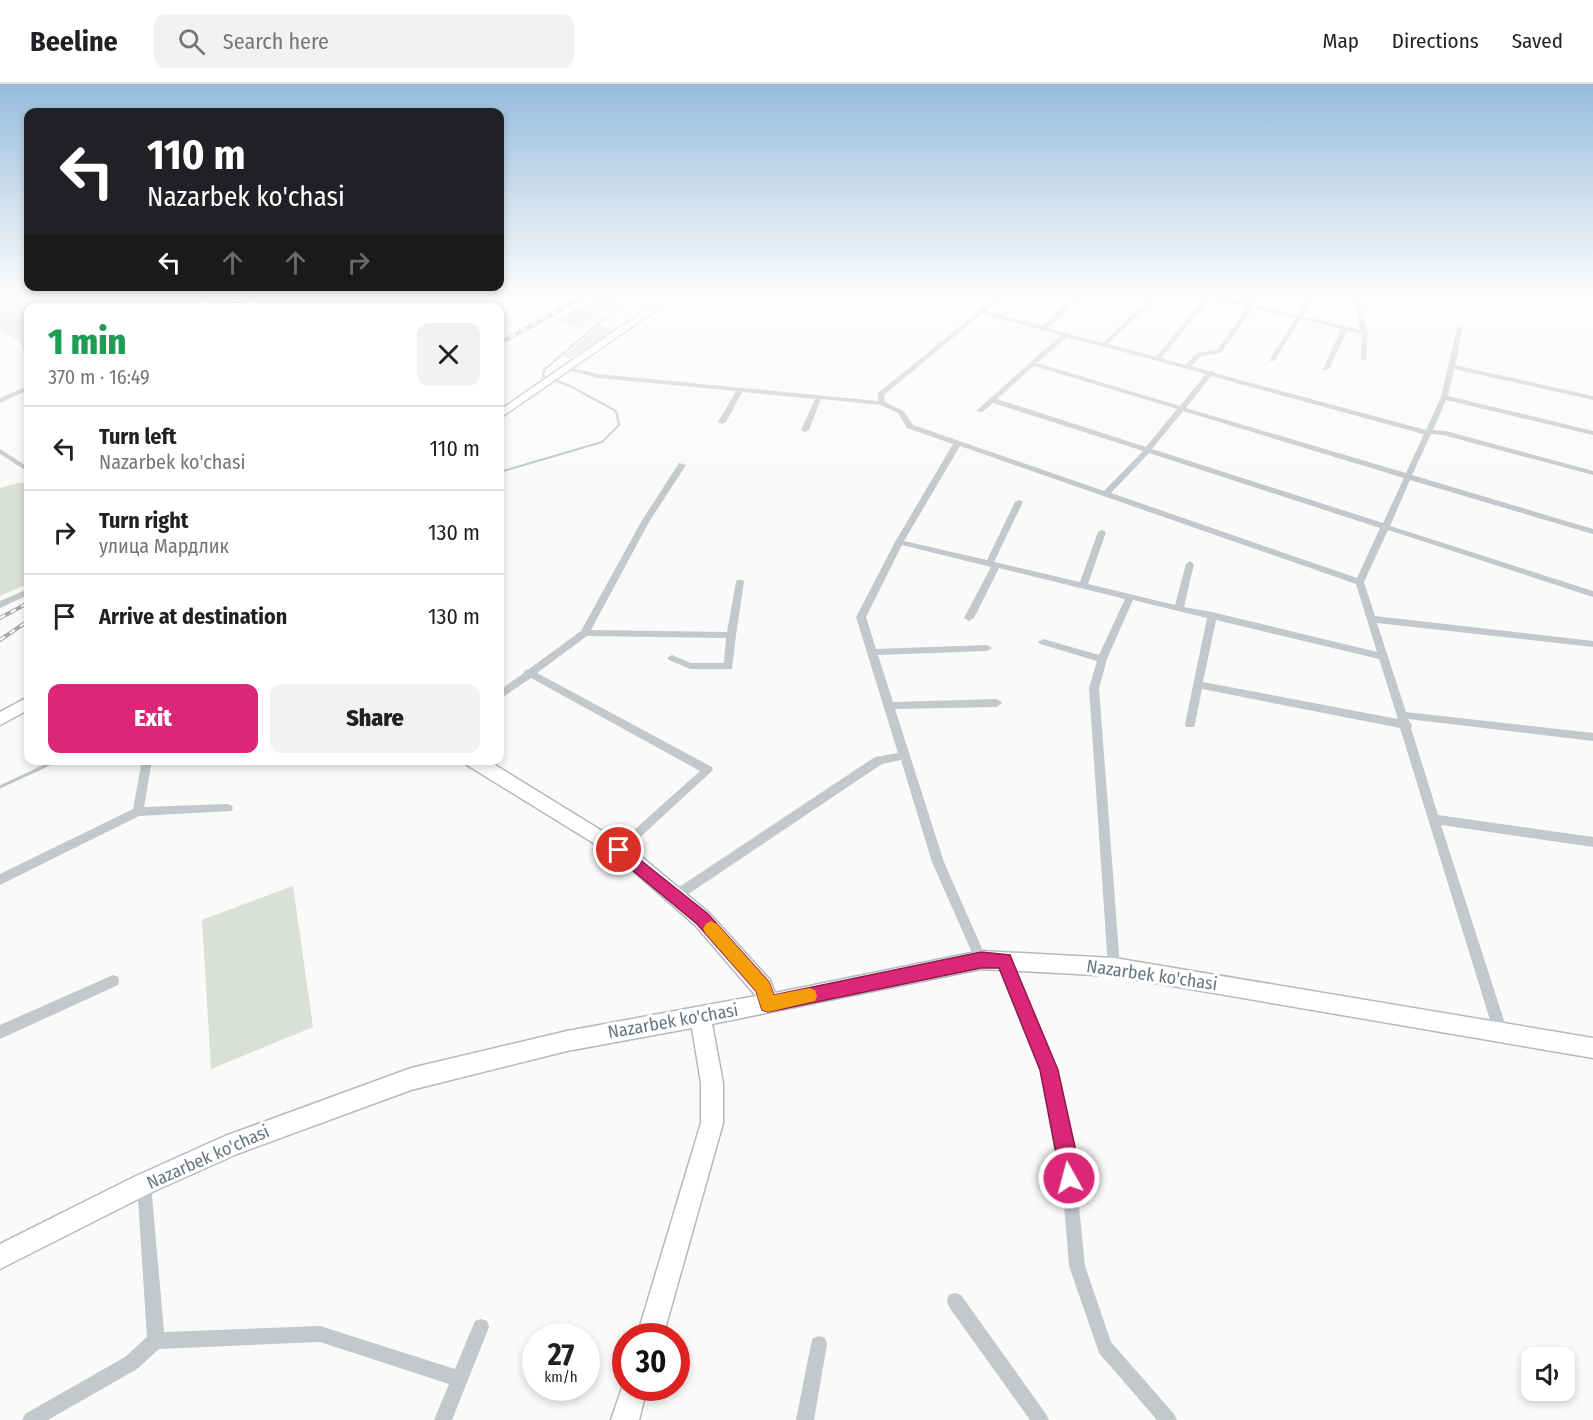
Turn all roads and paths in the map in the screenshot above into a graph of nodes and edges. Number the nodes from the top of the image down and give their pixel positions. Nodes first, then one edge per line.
1 (586, 356) edge
2 (927, 356) edge
3 (1041, 356) edge
4 (1151, 356) edge
5 (1197, 356) edge
6 (1274, 356) edge
7 (1332, 356) edge
8 (1453, 356) edge
9 (1158, 358) joint
10 (1272, 360) dead end
11 (1033, 364) junction
12 (1188, 366) junction
13 (1451, 366) junction
14 (1326, 369) dead end
15 (564, 372) junction
16 (1211, 372) junction
17 (24, 390) edge
18 (740, 390) junction
19 (819, 397) junction
20 (1444, 397) junction
21 (1593, 398) edge
22 (992, 400) junction
23 (0, 401) edge
24 (882, 403) junction
25 (1181, 407) junction
26 (980, 411) dead end
27 (504, 412) edge
28 (723, 422) dead end
29 (805, 430) dead end
30 (1426, 432) junction
31 (1593, 433) edge
32 (958, 442) junction
33 (1148, 450) junction
34 (0, 451) edge
35 (682, 465) dead end
36 (24, 467) edge
37 (1593, 473) edge
38 (1406, 476) junction
39 (1105, 494) junction
40 (1020, 502) dead end
41 (1385, 526) junction
42 (1101, 532) dead end
43 (1593, 532) edge
44 (899, 542) junction
45 (1190, 564) dead end
46 (993, 565) junction
47 (740, 582) dead end
48 (1360, 582) junction
49 (1083, 586) junction
50 (24, 594) edge
51 (1593, 594) edge
52 (1130, 597) junction
53 (0, 605) edge
54 (1179, 608) junction
55 (1212, 615) junction
56 (969, 618) dead end
57 (1372, 619) junction
58 (585, 633) junction
59 (730, 634) junction
60 (1043, 642) dead end
61 (1593, 644) edge
62 (987, 648) dead end
63 (871, 652) junction
64 (1383, 657) junction
65 (672, 658) dead end
66 (1102, 659) junction
67 (528, 672) junction
68 (1198, 685) junction
69 (504, 692) edge
70 (997, 703) dead end
71 (24, 705) edge
72 (888, 706) junction
73 (0, 719) edge
74 (1405, 720) junction
75 (1190, 724) dead end
76 (1593, 737) edge
77 (903, 756) junction
78 (146, 765) edge
79 (481, 765) edge
80 (227, 808) dead end
81 (138, 812) junction
82 (1435, 819) junction
83 (1593, 842) edge
84 (619, 850) junction
85 (0, 880) edge
86 (677, 895) junction
87 (981, 960) junction
88 (1004, 960) junction
89 (1114, 967) junction
90 (113, 981) dead end
91 (768, 1004) junction
92 (700, 1017) junction
93 (0, 1032) edge
94 (1501, 1033) junction
95 (1593, 1048) edge
96 (144, 1184) junction
97 (0, 1257) edge
98 (955, 1301) dead end
99 (654, 1323) edge
100 (481, 1327) dead end
101 (156, 1341) junction
102 (819, 1344) dead end
103 (459, 1379) junction
104 (630, 1401) edge
105 (31, 1420) edge
106 (443, 1420) edge
107 (625, 1420) edge
108 (806, 1420) edge
109 (1040, 1420) edge
110 (1168, 1420) edge

1 - 15 main road
2 - 24 street
3 - 11 street
4 - 9 street
5 - 12 street
6 - 10 street
7 - 14 street
8 - 13 street
9 - 12 street
11 - 22 street
11 - 25 street
12 - 16 street
13 - 20 street
13 - 21 street
15 - 18 street
15 - 27 main road
16 - 25 street
16 - 30 street
17 - 23 street
18 - 19 street
18 - 28 street
19 - 24 street
19 - 29 street
20 - 30 street
20 - 31 street
22 - 26 street
22 - 33 street
24 - 32 street
25 - 33 street
25 - 38 street
30 - 37 street
30 - 38 street
32 - 39 street
32 - 44 street
33 - 39 street
33 - 41 street
34 - 36 street
35 - 58 street
38 - 41 street
38 - 43 street
39 - 48 street
40 - 46 street
41 - 48 street
41 - 51 street
42 - 49 street
44 - 46 street
44 - 63 street
45 - 54 street
46 - 49 street
46 - 56 street
47 - 59 street
48 - 57 street
49 - 52 street
50 - 53 street
52 - 54 street
52 - 66 street
54 - 55 street
55 - 64 street
55 - 68 street
57 - 61 street
57 - 64 street
58 - 59 street
58 - 67 street
59 - 65 street
60 - 66 street
62 - 63 street
63 - 72 street
64 - 74 street
66 - 89 street
67 - 69 street
67 - 84 street
68 - 74 street
68 - 75 street
70 - 72 street
71 - 73 main road
72 - 77 street
74 - 76 street
74 - 82 street
77 - 86 street
77 - 87 street
78 - 81 street
79 - 84 main road
80 - 81 street
81 - 85 street
82 - 83 street
82 - 94 street
84 - 86 main road
86 - 91 main road
87 - 88 main road, Nazarbek ko'chasi
87 - 91 main road, Nazarbek ko'chasi
88 - 89 main road, Nazarbek ko'chasi
88 - 110 street
89 - 94 main road, Nazarbek ko'chasi
90 - 93 street
91 - 92 main road, Nazarbek ko'chasi
92 - 96 main road, Nazarbek ko'chasi
92 - 99 main road
94 - 95 main road, Nazarbek ko'chasi
96 - 97 main road, Nazarbek ko'chasi
96 - 101 street
98 - 109 street
100 - 103 street
101 - 103 street
101 - 105 street
102 - 108 street
103 - 106 street
104 - 107 main road

